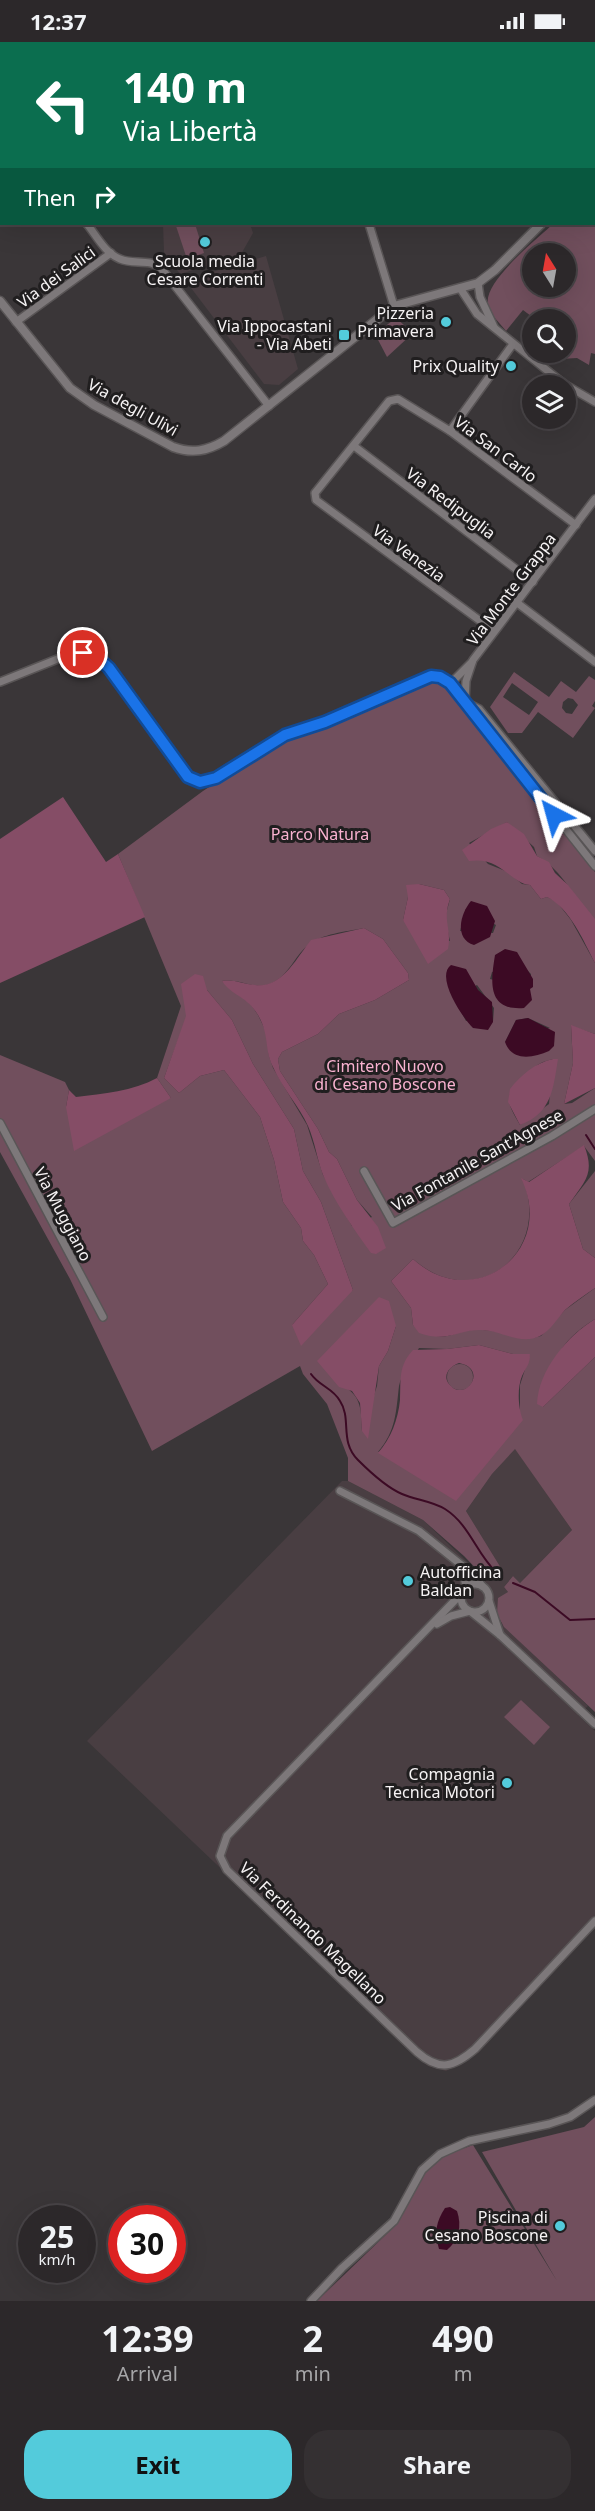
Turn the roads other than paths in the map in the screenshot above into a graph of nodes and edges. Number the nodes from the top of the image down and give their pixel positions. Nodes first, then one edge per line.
1 (88, 225) edge
2 (369, 225) edge
3 (540, 225) edge
4 (111, 253) junction
5 (478, 283) junction
6 (460, 288) junction
7 (0, 301) edge
8 (394, 306) junction
9 (16, 322) junction
10 (496, 329) junction
11 (513, 344) junction
12 (595, 402) edge
13 (269, 406) junction
14 (450, 431) junction
15 (354, 446) junction
16 (595, 499) edge
17 (576, 525) junction
18 (532, 582) junction
19 (516, 602) junction
20 (494, 631) junction
21 (473, 660) junction
22 (595, 662) edge
23 (0, 682) edge
24 (450, 684) junction
25 (465, 702) junction
26 (595, 851) edge
27 (595, 866) edge
28 (595, 1109) edge
29 (0, 1123) edge
30 (364, 1172) dead end
31 (103, 1317) dead end
32 (340, 1491) dead end
33 (462, 1566) junction
34 (482, 1586) junction
35 (464, 1591) junction
36 (489, 1600) junction
37 (470, 1611) junction
38 (433, 1626) junction
39 (500, 1635) junction
40 (582, 1712) junction
41 (595, 1718) edge
42 (595, 1724) edge
43 (595, 1921) edge
44 (595, 2100) edge
45 (311, 2301) edge

1 - 4 street, Via dei Salici
2 - 8 street
3 - 5 street
4 - 9 street, Via dei Salici
4 - 13 street, Via dei Salici
5 - 6 street
5 - 10 street
6 - 8 street
6 - 10 street
7 - 9 street, Via degli Ulivi
8 - 13 street
9 - 13 street, Via degli Ulivi
10 - 11 street
11 - 12 street
11 - 14 street
14 - 15 street, Via San Carlo
14 - 17 street, Via San Carlo
15 - 18 street, Via Redipuglia
15 - 20 street, Via Venezia
16 - 17 street, Via Monte Grappa
17 - 18 street, Via Monte Grappa
18 - 19 street, Via Monte Grappa
19 - 20 street, Via Monte Grappa
19 - 22 street
20 - 21 street, Via Monte Grappa
21 - 24 street
21 - 25 street, Via Monte Grappa
23 - 24 street
24 - 25 street
25 - 26 street
25 - 27 street
28 - 30 street, Via Fontanile Sant'Agnese
29 - 31 street, Via Muggiano
32 - 33 street
33 - 34 street
33 - 35 street
34 - 35 street
34 - 36 street
35 - 37 street
35 - 38 street, Via Ferdinando Magellano
36 - 37 street
36 - 39 street
37 - 38 street, Via Ferdinando Magellano
37 - 39 street
38 - 43 street, Via Ferdinando Magellano
39 - 40 street
40 - 41 street
40 - 42 street
44 - 45 street

